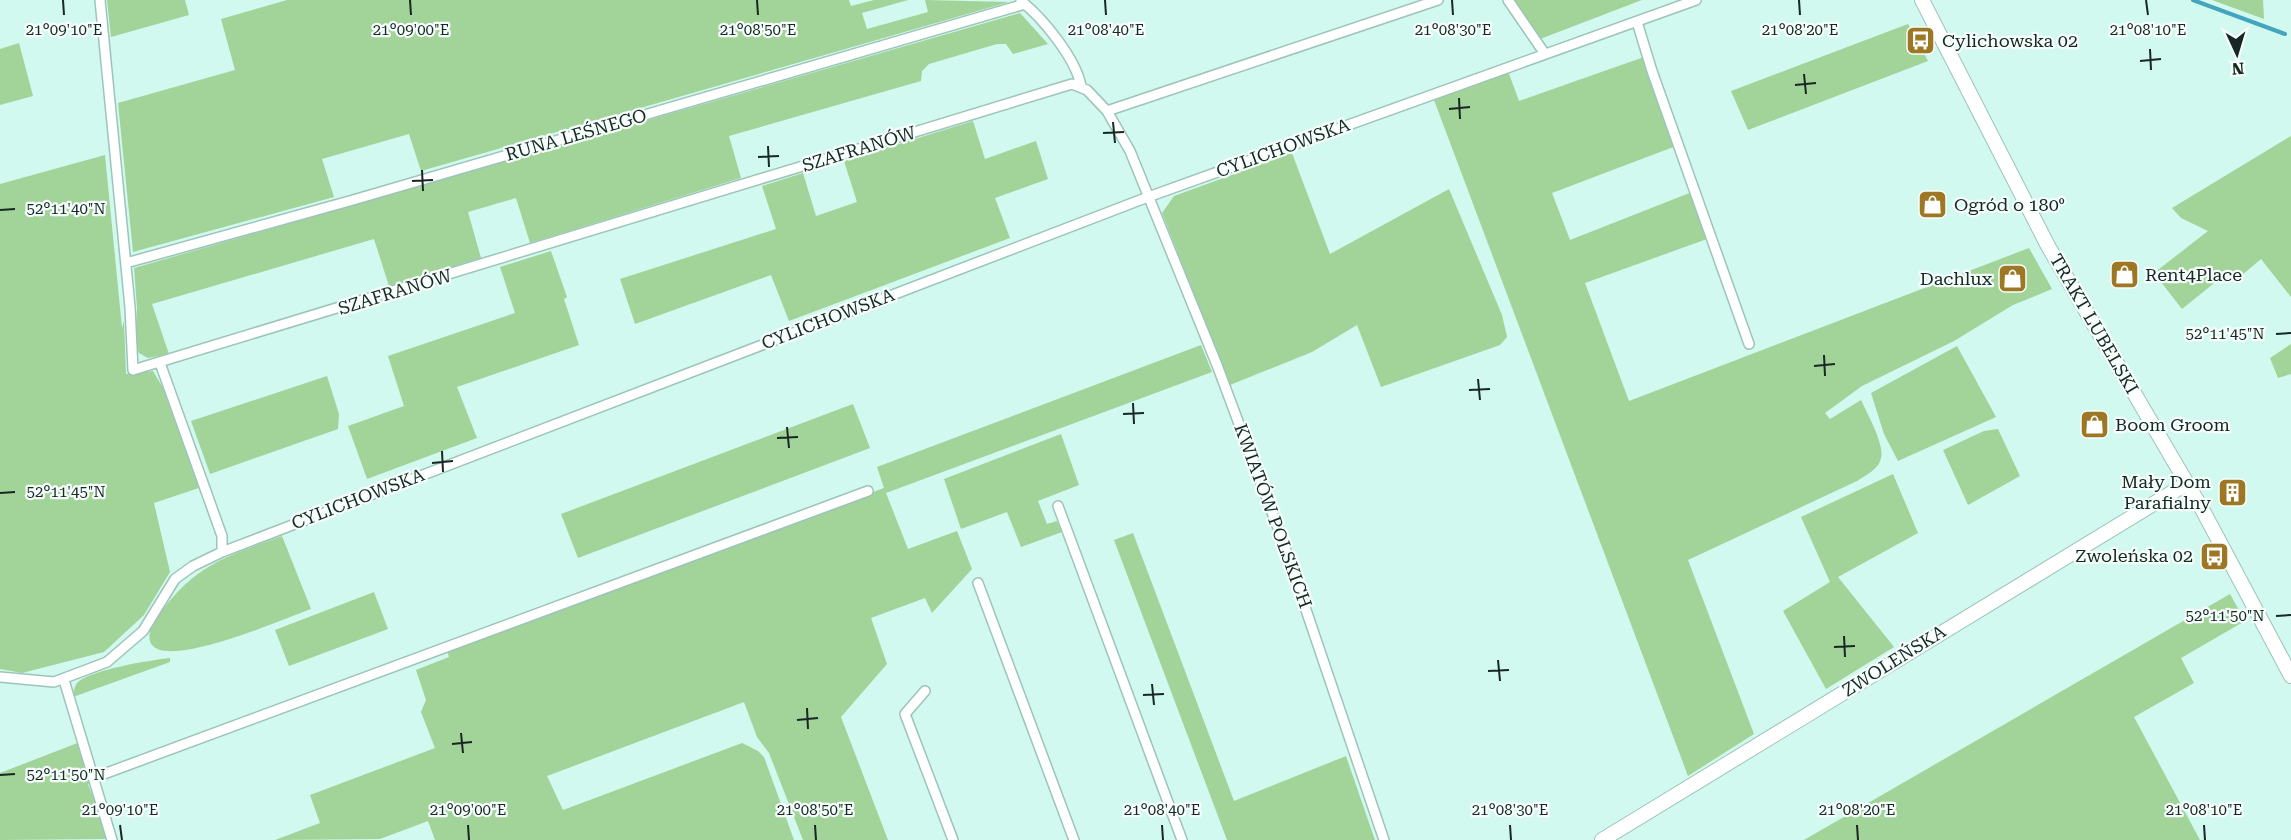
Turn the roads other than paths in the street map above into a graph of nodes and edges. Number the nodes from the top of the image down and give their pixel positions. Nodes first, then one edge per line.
1 (100, 0) edge
2 (1438, 0) edge
3 (1508, 0) edge
4 (1696, 0) edge
5 (1922, 0) edge
6 (1022, 2) edge
7 (1637, 22) junction
8 (1545, 54) junction
9 (1081, 86) junction
10 (1107, 111) junction
11 (1148, 197) junction
12 (126, 263) junction
13 (1749, 344) dead end
14 (160, 363) junction
15 (2186, 484) junction
16 (868, 491) dead end
17 (1058, 506) dead end
18 (222, 552) junction
19 (978, 583) dead end
20 (2291, 676) edge
21 (0, 677) edge
22 (64, 680) junction
23 (925, 691) dead end
24 (93, 778) junction
25 (112, 840) edge
26 (952, 840) edge
27 (1074, 840) edge
28 (1182, 840) edge
29 (1384, 840) edge
30 (1602, 840) edge

1 - 12 street
2 - 10 street
3 - 8 street
4 - 7 street, CYLICHOWSKA
5 - 15 street, TRAKT LUBELSKI
6 - 9 street
6 - 12 street, RUNA LEŚNEGO
7 - 8 street, CYLICHOWSKA
7 - 13 street
8 - 11 street, CYLICHOWSKA
9 - 10 street
9 - 14 street, SZAFRANÓW
10 - 11 street, KWIATÓW POLSKICH
11 - 18 street, CYLICHOWSKA
11 - 29 street, KWIATÓW POLSKICH
12 - 14 street, SZAFRANÓW
14 - 18 street
15 - 20 street, TRAKT LUBELSKI
15 - 30 street, ZWOLEŃSKA
16 - 24 street
17 - 28 street
18 - 22 street, CYLICHOWSKA
19 - 27 street
21 - 22 street, CYLICHOWSKA
22 - 24 street
23 - 26 street
24 - 25 street

